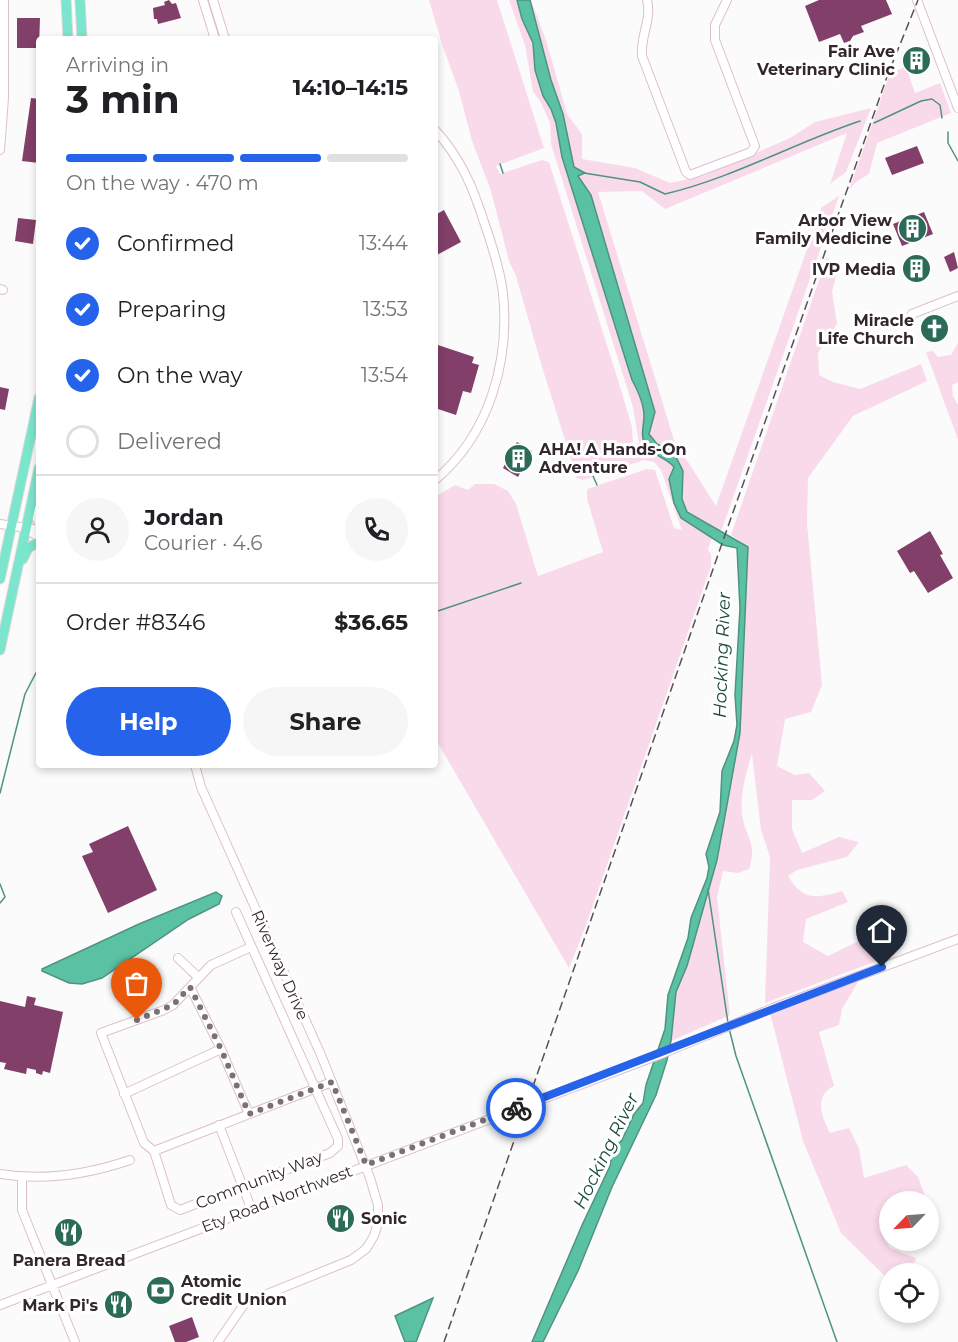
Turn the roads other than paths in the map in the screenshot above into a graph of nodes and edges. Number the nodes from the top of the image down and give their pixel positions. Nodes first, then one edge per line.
1 (4, 0) edge
2 (66, 0) edge
3 (80, 0) edge
4 (204, 0) edge
5 (213, 0) edge
6 (647, 0) edge
7 (728, 0) edge
8 (917, 0) edge
9 (68, 36) edge
10 (82, 36) edge
11 (214, 36) edge
12 (224, 36) edge
13 (958, 108) edge
14 (438, 134) edge
15 (0, 150) edge
16 (958, 296) edge
17 (912, 314) dead end
18 (36, 412) edge
19 (438, 477) edge
20 (36, 482) edge
21 (31, 506) junction
22 (36, 517) edge
23 (0, 524) edge
24 (11, 526) junction
25 (26, 529) junction
26 (36, 530) edge
27 (36, 535) edge
28 (36, 544) edge
29 (20, 563) junction
30 (0, 579) edge
31 (0, 650) edge
32 (196, 768) edge
33 (236, 912) dead end
34 (958, 939) edge
35 (251, 947) junction
36 (178, 958) dead end
37 (198, 977) junction
38 (190, 987) junction
39 (221, 1049) junction
40 (332, 1082) junction
41 (315, 1088) junction
42 (124, 1094) junction
43 (249, 1114) junction
44 (219, 1125) junction
45 (154, 1151) junction
46 (130, 1160) dead end
47 (366, 1165) junction
48 (0, 1174) edge
49 (22, 1177) junction
50 (243, 1185) junction
51 (251, 1208) junction
52 (51, 1286) junction
53 (0, 1305) edge
54 (75, 1342) edge
55 (218, 1342) edge

1 - 15 street
2 - 9 main road
3 - 10 main road
4 - 11 street
5 - 12 street
6 - 7 street
8 - 13 street
14 - 19 street
16 - 17 street
18 - 24 main road
20 - 21 main road
21 - 22 street
21 - 25 main road
23 - 24 street
24 - 25 street
24 - 30 main road
25 - 26 street
25 - 27 street
25 - 29 main road
28 - 29 main road
29 - 31 main road
32 - 40 street, Riverway Drive
33 - 35 street
34 - 47 street, Ety Road Northwest
35 - 37 street
35 - 41 street
36 - 37 street
37 - 38 street
38 - 39 street
38 - 42 street
39 - 42 street
39 - 43 street
40 - 41 street
40 - 47 street, Riverway Drive
41 - 43 street
41 - 50 street, Community Way
42 - 45 street
43 - 44 street
44 - 45 street
44 - 50 street
45 - 50 street, Community Way
46 - 49 street
47 - 51 street, Ety Road Northwest
47 - 55 street, Riverway Drive
48 - 49 street
49 - 52 street
50 - 51 street
51 - 52 street, Ety Road Northwest
52 - 53 street, Ety Road Northwest
52 - 54 street

